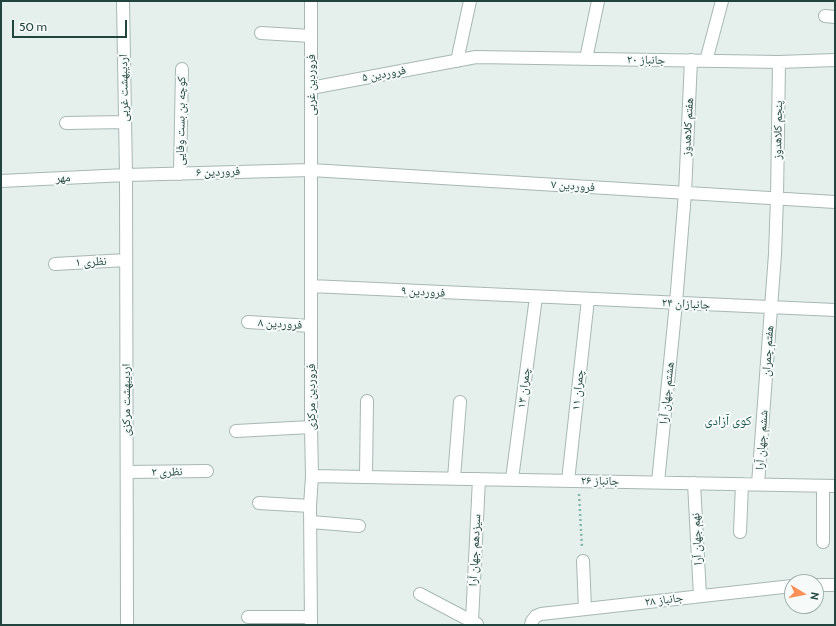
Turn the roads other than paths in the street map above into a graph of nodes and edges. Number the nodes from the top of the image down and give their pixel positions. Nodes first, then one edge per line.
1 (123, 1) edge
2 (311, 1) edge
3 (470, 1) edge
4 (598, 1) edge
5 (722, 1) edge
6 (261, 33) dead end
7 (311, 36) junction
8 (586, 59) junction
9 (692, 60) junction
10 (706, 60) junction
11 (835, 60) edge
12 (457, 61) junction
13 (779, 62) junction
14 (182, 69) dead end
15 (311, 88) junction
16 (125, 122) junction
17 (66, 123) dead end
18 (311, 170) junction
19 (180, 174) junction
20 (126, 175) junction
21 (1, 181) edge
22 (685, 193) junction
23 (777, 198) junction
24 (835, 202) edge
25 (680, 250) joint
26 (775, 254) joint
27 (126, 260) junction
28 (55, 264) dead end
29 (311, 286) junction
30 (536, 297) junction
31 (588, 299) junction
32 (676, 303) junction
33 (772, 308) junction
34 (835, 310) edge
35 (248, 322) dead end
36 (311, 326) junction
37 (765, 395) joint
38 (367, 401) dead end
39 (460, 402) dead end
40 (311, 427) junction
41 (236, 431) dead end
42 (206, 471) dead end
43 (127, 472) junction
44 (312, 476) junction
45 (366, 476) junction
46 (454, 478) junction
47 (479, 479) junction
48 (512, 479) junction
49 (573, 481) junction
50 (658, 482) junction
51 (694, 483) junction
52 (742, 484) junction
53 (758, 484) junction
54 (829, 486) edge
55 (259, 503) dead end
56 (310, 506) junction
57 (310, 522) junction
58 (359, 526) dead end
59 (740, 532) dead end
60 (823, 542) dead end
61 (582, 561) road end
62 (824, 585) edge
63 (835, 585) edge
64 (784, 587) edge
65 (420, 594) dead end
66 (700, 596) junction
67 (585, 609) junction
68 (248, 617) dead end
69 (534, 620) edge
70 (310, 621) edge
71 (475, 623) edge
72 (127, 625) edge

1 - 16 street, اردیبهشت غربی
2 - 7 street, فروردین غربی
3 - 12 street
4 - 8 street
5 - 10 street
6 - 7 street
7 - 15 street, فروردین غربی
8 - 9 street, ۲۰ جانباز
8 - 12 street, ۲۰ جانباز
9 - 10 street, ۲۰ جانباز
9 - 22 street, هفتم کلاهدوز
10 - 13 street, ۲۰ جانباز
11 - 13 street, ۲۰ جانباز
12 - 15 street, فروردین ۵
13 - 23 street, پنجم کلاهدوز
14 - 19 street, کوچه بن بست وفایی
15 - 18 street, فروردین غربی
16 - 17 street
16 - 20 street, اردیبهشت غربی
18 - 19 street, فروردین ۶
18 - 22 street, فروردین ۷
18 - 29 street, فروردین مرکزی
19 - 20 street, فروردین ۶
20 - 21 street, مهر
20 - 27 street, اردیبهشت مرکزی
22 - 23 street, فروردین ۷
22 - 25 street, هفتم کلاهدوز
23 - 24 street, فروردین ۷
23 - 26 street, پنجم کلاهدوز
25 - 32 street, هشتم جهان آرا
26 - 33 street, هفتم چمران
27 - 28 street, نظری ۱
27 - 43 street, اردیبهشت مرکزی
29 - 30 street, فروردین ۹
29 - 36 street, فروردین مرکزی
30 - 31 street, جانبازان ۲۴
30 - 48 street, ۱۳ چمران
31 - 32 street, جانبازان ۲۴
31 - 49 street, ۱۱ چمران
32 - 33 street, جانبازان ۲۴
32 - 50 street, هشتم جهان آرا
33 - 34 street, جانبازان ۲۴
33 - 37 street, هفتم چمران
35 - 36 street, فروردین ۸
36 - 40 street, فروردین مرکزی
37 - 53 street, ششم جهان آرا
38 - 45 street
39 - 46 street
40 - 41 street
40 - 44 street, فروردین مرکزی
42 - 43 street, نظری ۲
43 - 72 street, اردیبهشت مرکزی
44 - 45 street, جانباز ۲۶
44 - 56 street, فروردین مرکزی
45 - 46 street, جانباز ۲۶
46 - 47 street, جانباز ۲۶
47 - 48 street, جانباز ۲۶
47 - 71 street, سیزدهم جهان آرا
48 - 49 street, جانباز ۲۶
49 - 50 street, جانباز ۲۶
50 - 51 street, جانباز ۲۶
51 - 52 street, جانباز ۲۶
51 - 66 street, نهم جهان آرا
52 - 53 street, جانباز ۲۶
52 - 59 street
53 - 54 street, جانباز ۲۶
54 - 60 street
55 - 56 street
56 - 57 street, فروردین مرکزی
57 - 58 street
57 - 70 street, فروردین مرکزی
61 - 67 street
62 - 63 street
64 - 66 street, جانباز ۲۸
65 - 71 street
66 - 67 street, جانباز ۲۸
67 - 69 street, جانباز ۲۸
68 - 70 street

